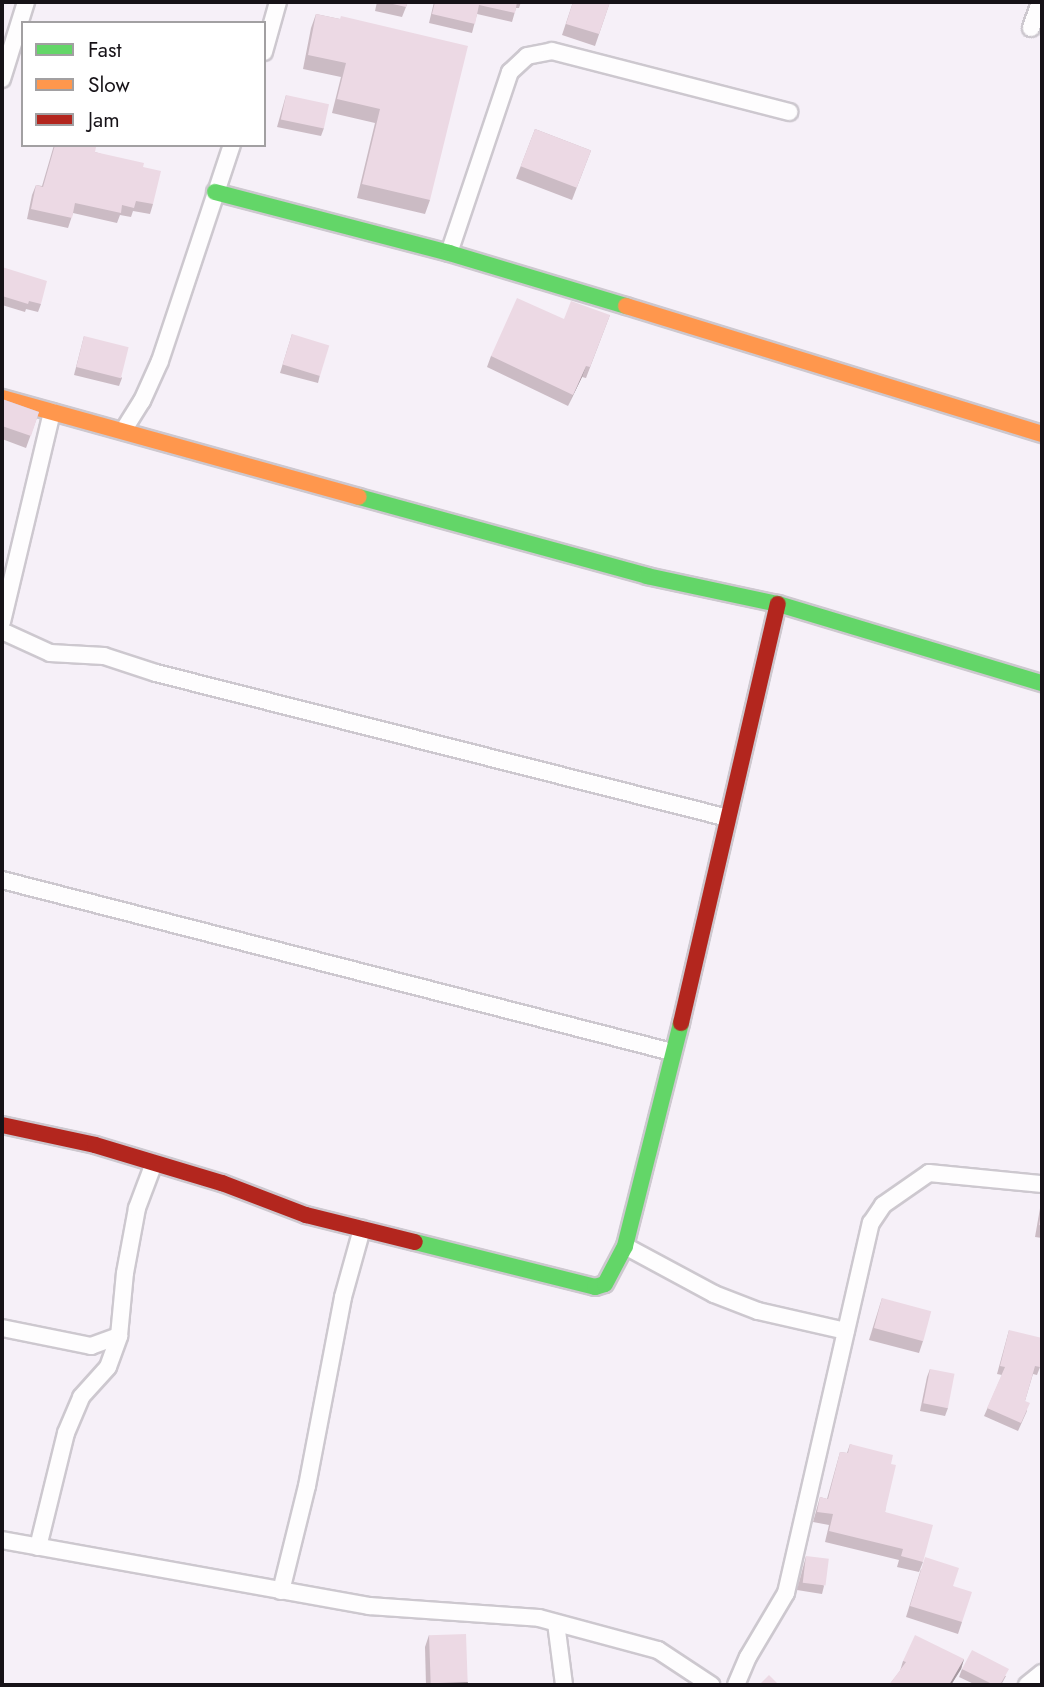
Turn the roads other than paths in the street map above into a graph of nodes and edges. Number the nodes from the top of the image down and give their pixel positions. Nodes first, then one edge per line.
1 (26, 2) edge
2 (278, 2) edge
3 (1040, 2) edge
4 (1031, 27) dead end
5 (266, 45) edge
6 (2, 79) edge
7 (789, 112) dead end
8 (231, 147) edge
9 (215, 192) junction
10 (449, 253) junction
11 (2, 398) edge
12 (52, 412) junction
13 (123, 431) junction
14 (1042, 434) edge
15 (778, 604) junction
16 (2, 622) edge
17 (2, 631) edge
18 (1042, 682) edge
19 (728, 818) junction
20 (2, 880) edge
21 (672, 1052) junction
22 (2, 1125) edge
23 (154, 1163) junction
24 (1042, 1184) edge
25 (362, 1229) junction
26 (625, 1245) junction
27 (2, 1328) edge
28 (846, 1331) junction
29 (120, 1336) junction
30 (2, 1540) edge
31 (38, 1547) junction
32 (281, 1591) junction
33 (556, 1623) junction
34 (1042, 1673) edge
35 (564, 1685) edge
36 (711, 1685) edge
37 (736, 1685) edge
38 (1027, 1685) edge

1 - 6 street
2 - 5 street
3 - 4 street
7 - 10 street
8 - 9 street
9 - 10 street
9 - 13 street
10 - 14 street
11 - 12 street
12 - 13 street
12 - 16 street
13 - 15 street
15 - 18 street
15 - 19 street
17 - 19 street
19 - 21 street
20 - 21 street
21 - 26 street
22 - 23 street
23 - 25 street
23 - 29 street
24 - 28 street
25 - 26 street
25 - 32 street
26 - 28 street
27 - 29 street
28 - 37 street
29 - 31 street
30 - 31 street
31 - 32 street
32 - 33 street
33 - 35 street
33 - 36 street
34 - 38 street

